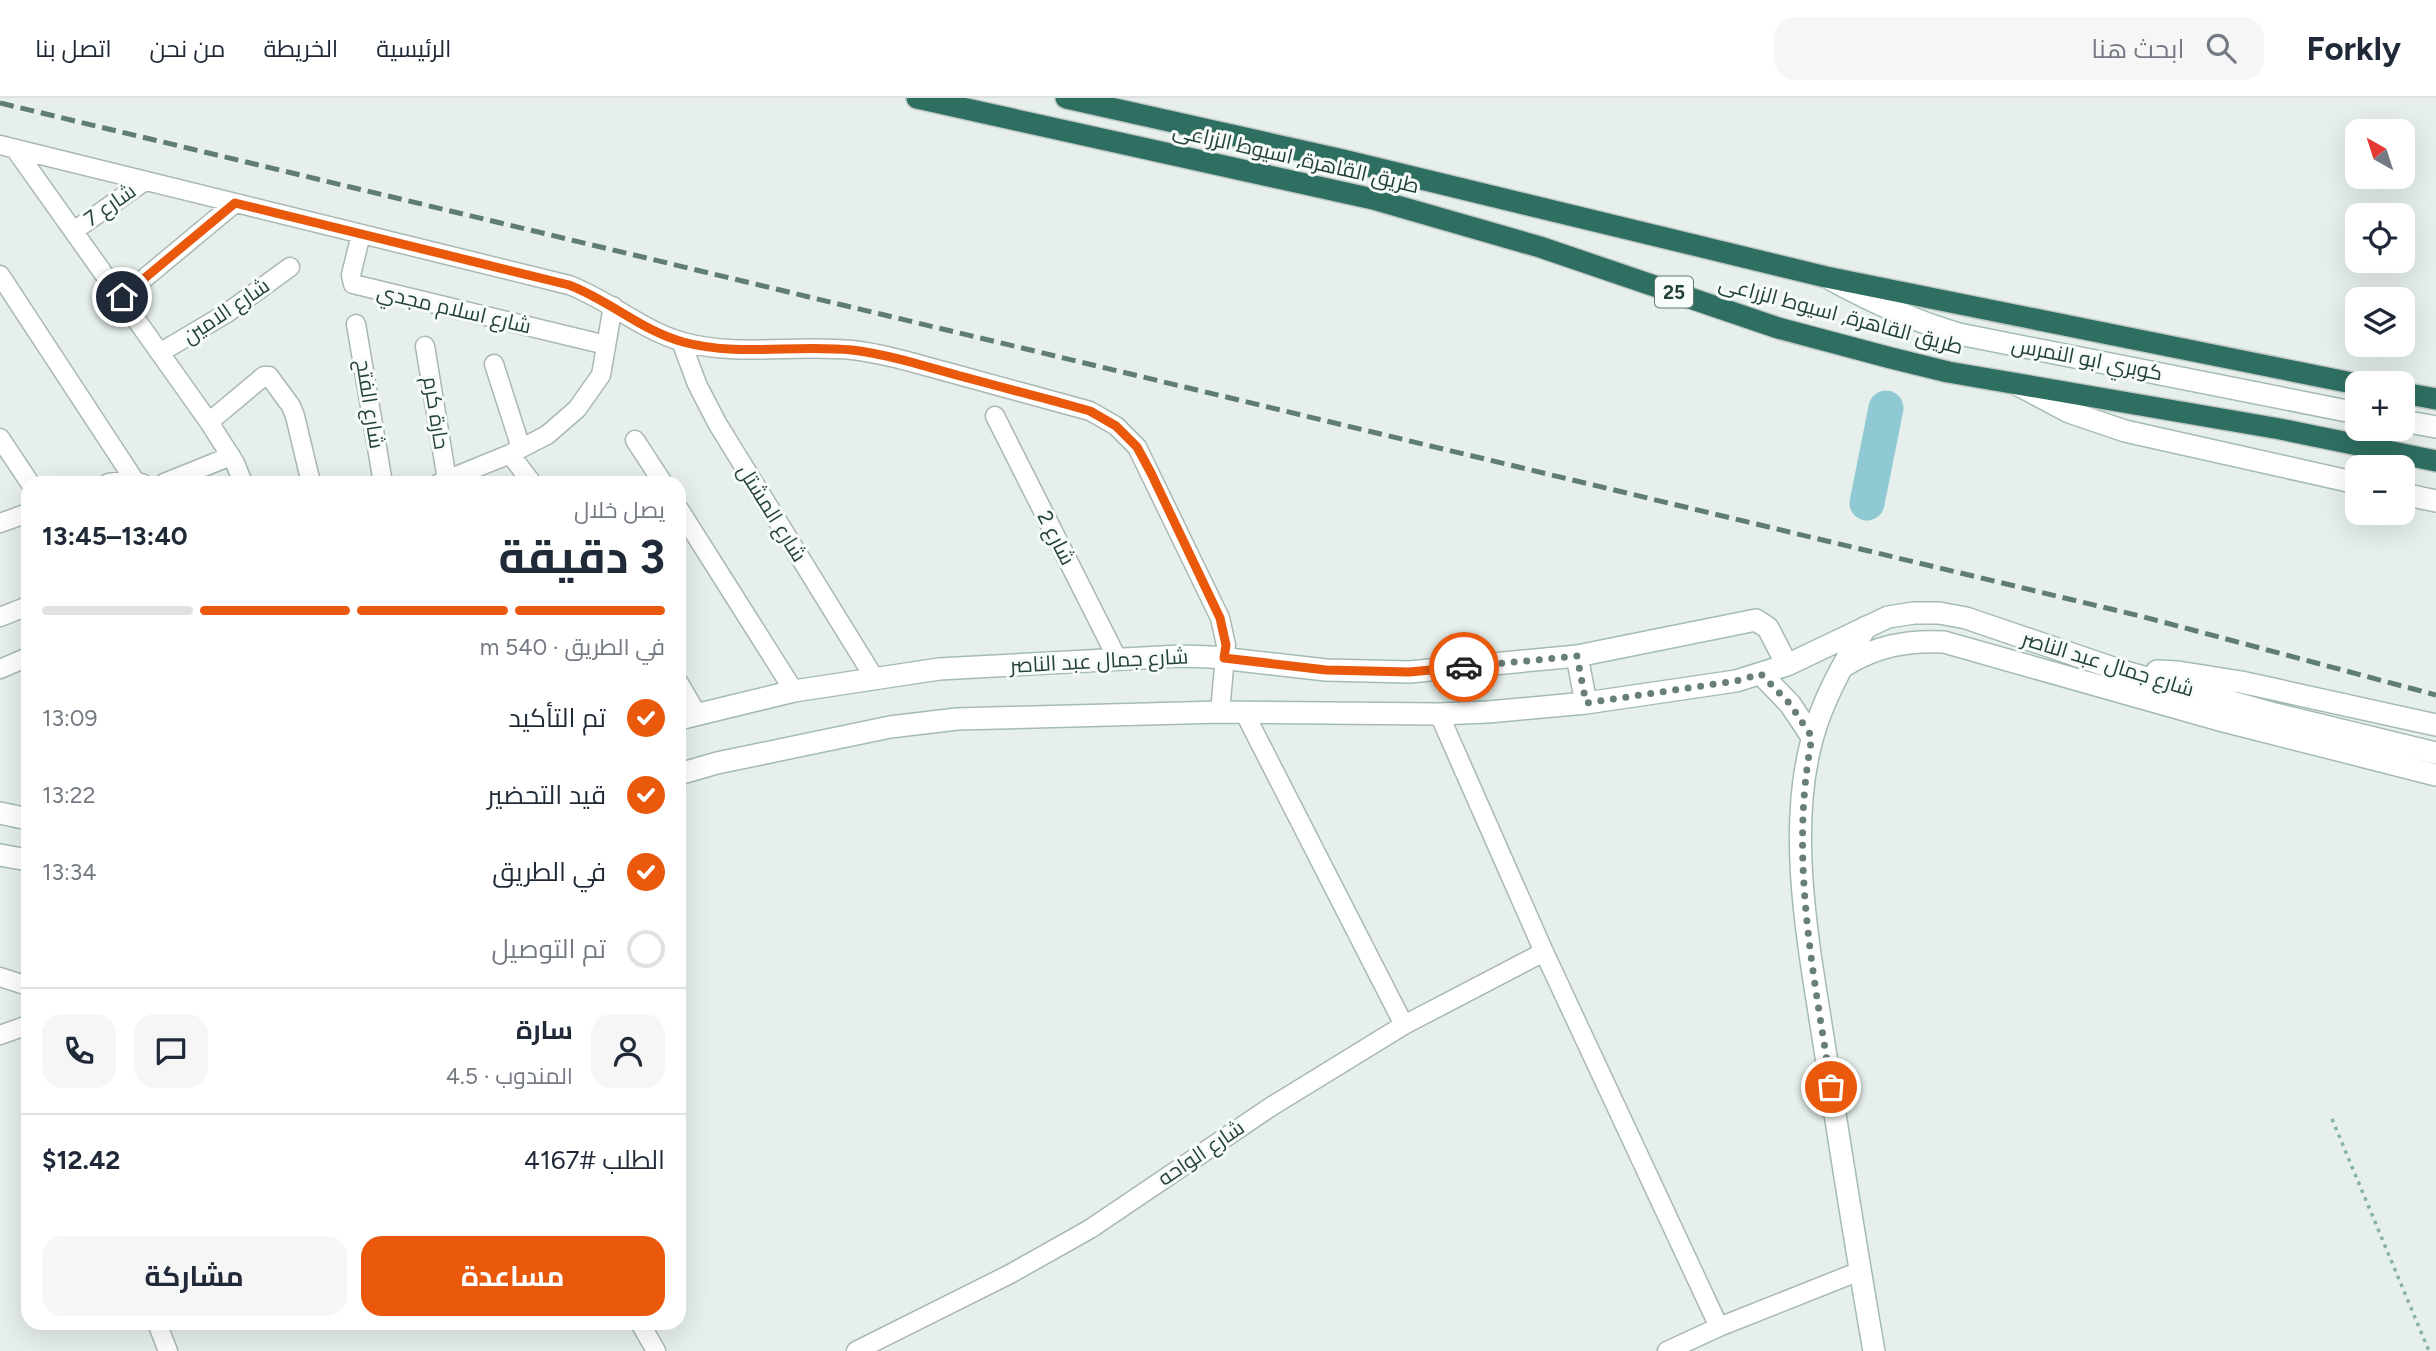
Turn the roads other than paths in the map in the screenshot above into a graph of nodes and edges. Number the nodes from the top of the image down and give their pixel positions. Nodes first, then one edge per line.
1 (917, 98) edge
2 (1066, 98) edge
3 (8, 147) edge
4 (145, 181) junction
5 (235, 203) junction
6 (75, 230) junction
7 (361, 234) junction
8 (290, 267) dead end
9 (0, 275) edge
10 (1826, 277) junction
11 (122, 297) junction
12 (613, 306) junction
13 (356, 324) dead end
14 (681, 341) junction
15 (606, 345) junction
16 (425, 346) dead end
17 (161, 352) junction
18 (494, 364) dead end
19 (2345, 382) edge
20 (2017, 384) junction
21 (2415, 395) edge
22 (2436, 399) edge
23 (2345, 411) edge
24 (995, 416) dead end
25 (209, 422) junction
26 (2415, 424) edge
27 (2436, 428) edge
28 (0, 438) edge
29 (635, 440) dead end
30 (516, 451) junction
31 (231, 456) junction
32 (2436, 461) edge
33 (25, 476) edge
34 (136, 476) edge
35 (181, 476) edge
36 (240, 476) edge
37 (309, 476) edge
38 (382, 476) edge
39 (442, 476) edge
40 (455, 476) edge
41 (528, 476) edge
42 (658, 476) edge
43 (2345, 481) edge
44 (2415, 497) edge
45 (2436, 501) edge
46 (21, 516) edge
47 (686, 520) edge
48 (0, 523) edge
49 (21, 610) edge
50 (0, 617) edge
51 (1867, 626) junction
52 (1577, 656) junction
53 (1224, 658) junction
54 (21, 660) edge
55 (1118, 660) junction
56 (1787, 665) junction
57 (1842, 667) junction
58 (0, 669) edge
59 (2119, 670) junction
60 (1761, 674) junction
61 (875, 679) junction
62 (794, 691) junction
63 (1586, 703) junction
64 (1220, 712) junction
65 (1244, 712) junction
66 (1439, 714) junction
67 (688, 717) edge
68 (2436, 725) edge
69 (1812, 737) junction
70 (2436, 753) edge
71 (686, 772) edge
72 (2436, 775) edge
73 (0, 813) edge
74 (21, 818) edge
75 (0, 855) edge
76 (21, 859) edge
77 (1544, 952) junction
78 (0, 977) edge
79 (21, 983) edge
80 (1404, 1025) junction
81 (21, 1028) edge
82 (0, 1035) edge
83 (1860, 1271) junction
84 (1719, 1327) junction
85 (160, 1330) edge
86 (644, 1330) edge
87 (1670, 1350) edge
88 (168, 1351) edge
89 (656, 1351) edge
90 (856, 1351) edge
91 (1874, 1351) edge

1 - 20 highway, طريق القاهرة, اسيوط الزراعى / 25
2 - 10 highway, طريق القاهرة, اسيوط الزراعى
3 - 4 street
3 - 6 street
4 - 5 street
4 - 6 street, شارع 7
5 - 7 street
5 - 11 street
6 - 11 street
7 - 12 street
7 - 15 street, شارع اسلام مجدي
8 - 17 street, شارع الامين
9 - 34 street
10 - 19 highway, طريق القاهرة, اسيوط الزراعى
10 - 23 street, كوبري ابو النمرس
11 - 17 street
12 - 14 street
12 - 15 street
13 - 38 street, شارع الفتح
14 - 53 street
14 - 61 street, شارع المشتل
15 - 30 street
16 - 39 street, حارة كرم
17 - 25 street
18 - 30 street
20 - 32 highway, طريق القاهرة, اسيوط الزراعى / 25
20 - 43 street, كوبري ابو النمرس
21 - 22 highway
24 - 55 street, شارع 2
25 - 31 street
25 - 37 street
26 - 27 street
28 - 33 street
29 - 42 street
30 - 40 street
30 - 41 street
31 - 35 street
31 - 36 street
44 - 45 street
46 - 48 street
47 - 62 street
49 - 50 street
51 - 56 street, شارع جمال عبد الناصر
51 - 57 street
51 - 59 street, شارع جمال عبد الناصر
52 - 53 street, شارع جمال عبد الناصر
52 - 56 street, شارع جمال عبد الناصر
52 - 63 street
53 - 55 street, شارع جمال عبد الناصر
53 - 64 street
54 - 58 street
55 - 61 street, شارع جمال عبد الناصر
56 - 60 street, شارع جمال عبد الناصر
57 - 69 street
57 - 72 street, شارع جمال عبد الناصر
59 - 68 street
59 - 70 street, شارع جمال عبد الناصر
60 - 63 street, شارع جمال عبد الناصر
60 - 69 street
61 - 62 street, شارع جمال عبد الناصر
62 - 67 street, شارع جمال عبد الناصر
63 - 66 street, شارع جمال عبد الناصر
64 - 65 street, شارع جمال عبد الناصر
64 - 71 street, شارع جمال عبد الناصر
65 - 66 street, شارع جمال عبد الناصر
65 - 80 street
66 - 77 street
69 - 83 street
73 - 74 street
75 - 76 street
77 - 80 street, شارع الواحه
77 - 84 street
78 - 79 street
80 - 90 street, شارع الواحه
81 - 82 street
83 - 84 street
83 - 91 street
84 - 87 street
85 - 88 street
86 - 89 street

